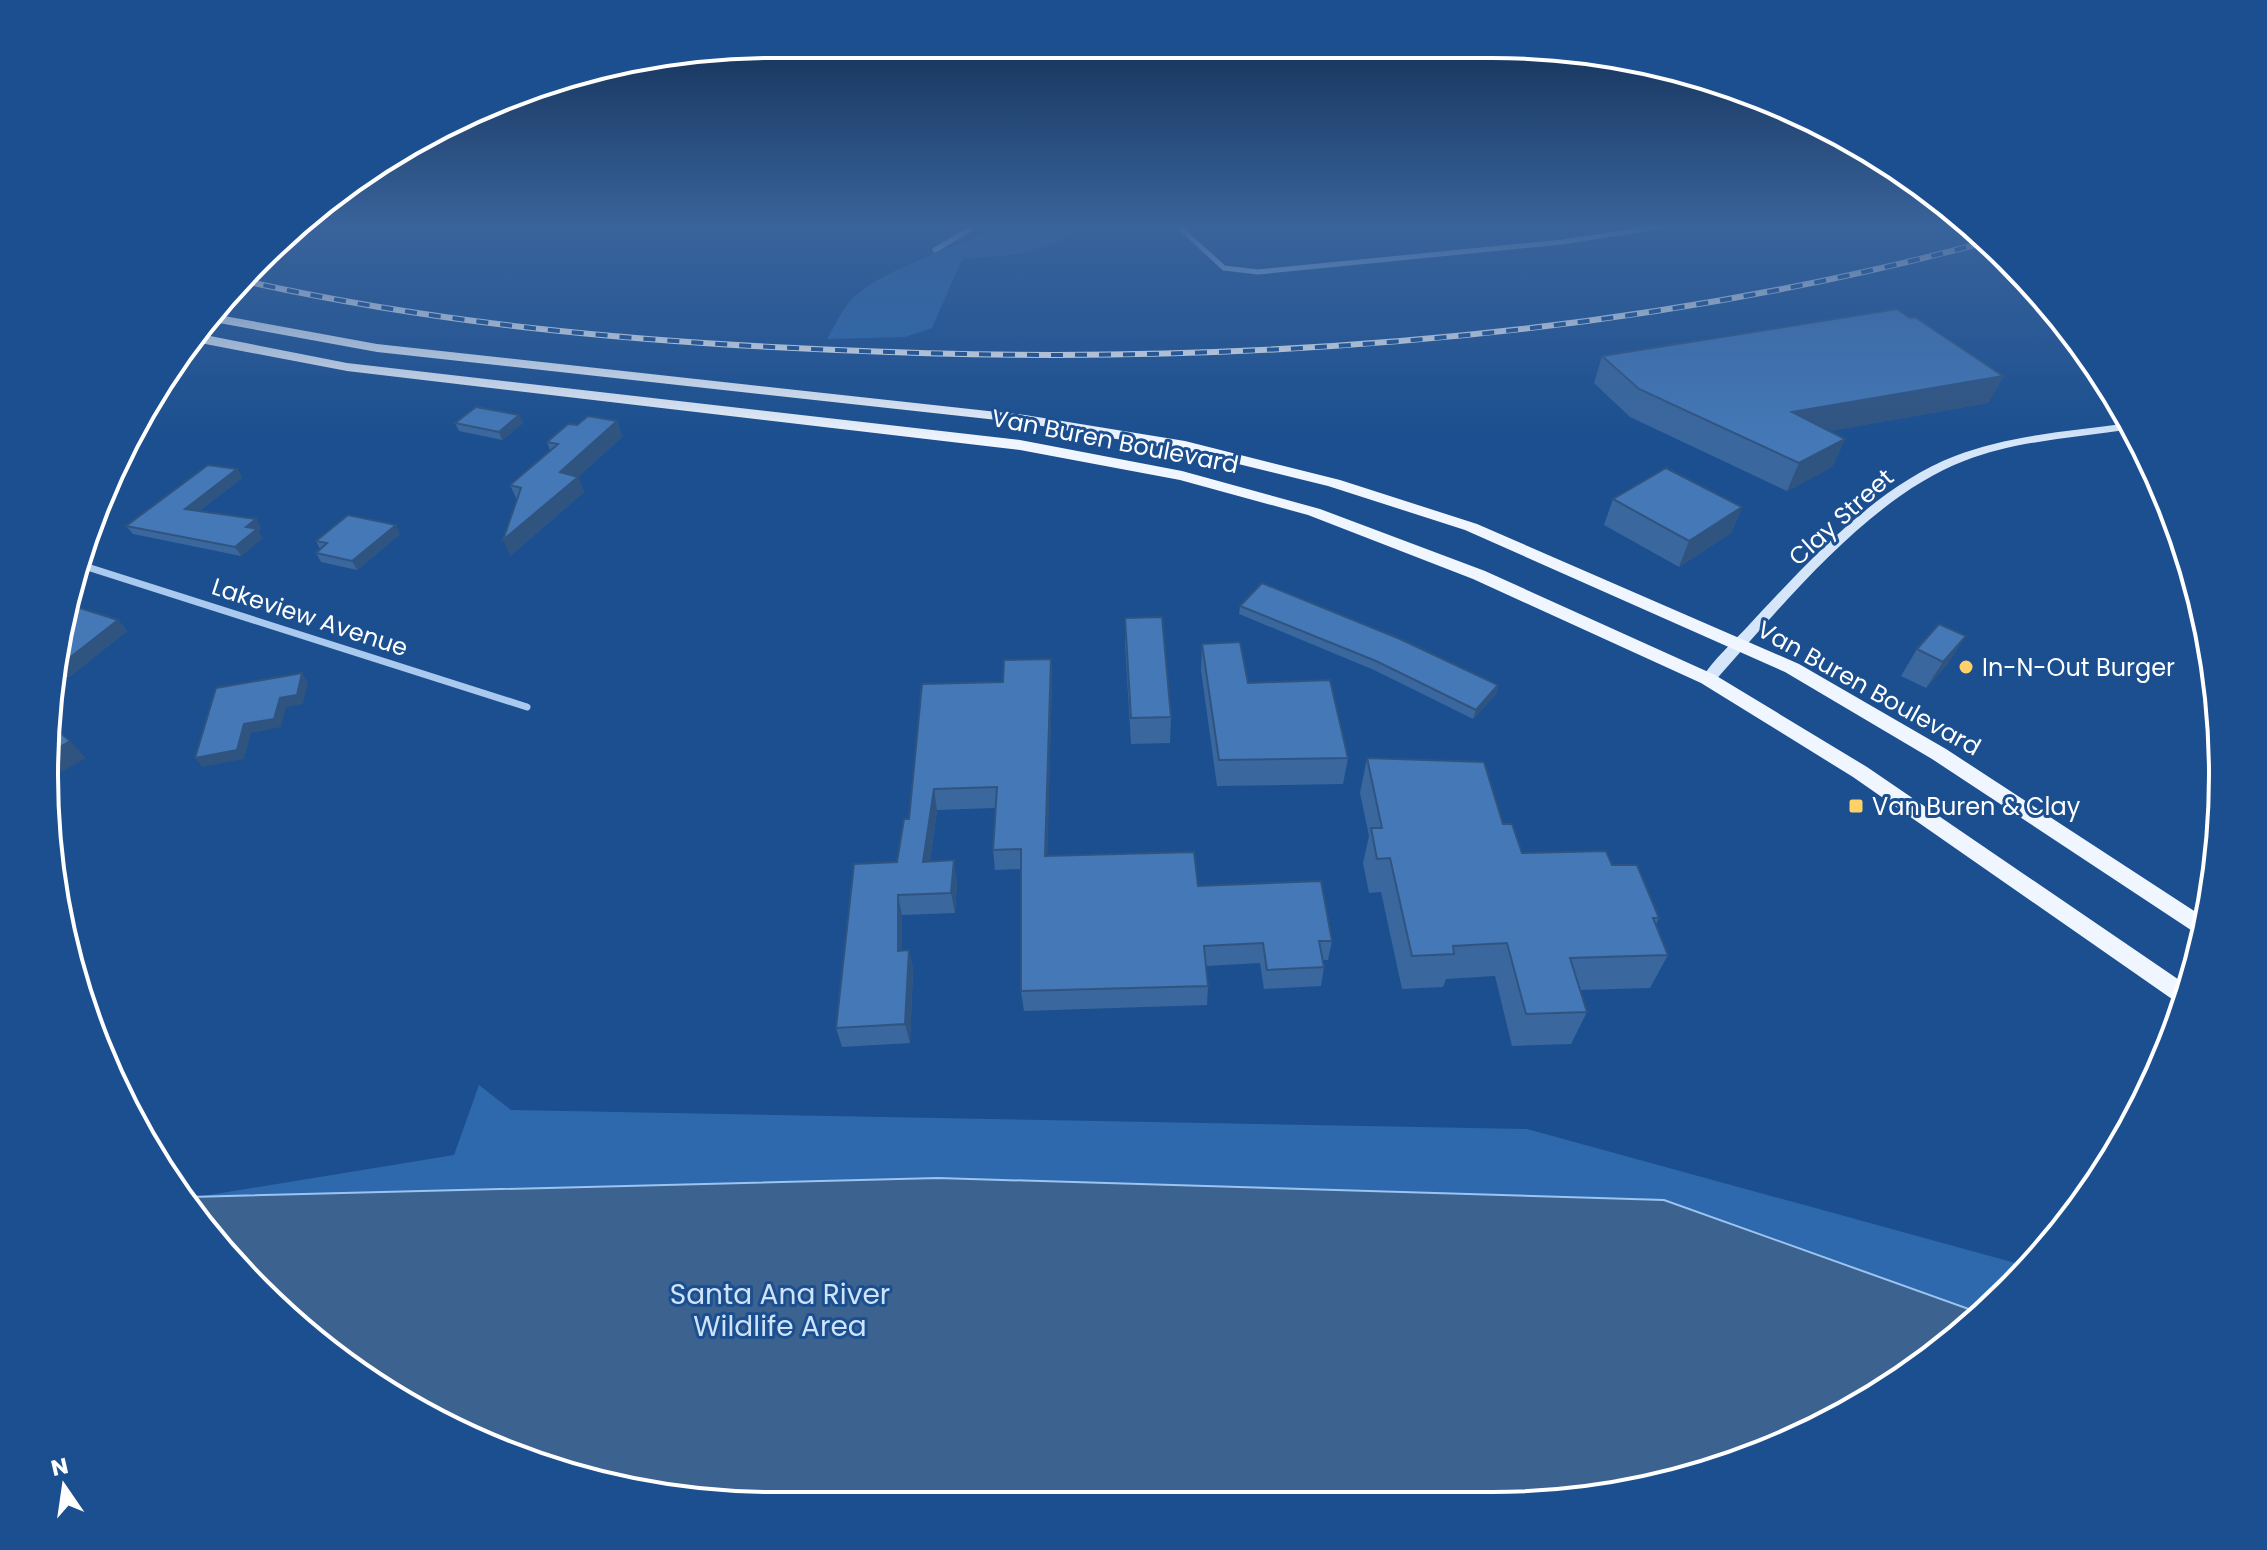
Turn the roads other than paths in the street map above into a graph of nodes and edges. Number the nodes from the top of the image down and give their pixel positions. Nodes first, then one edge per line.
1 (222, 319) edge
2 (206, 340) edge
3 (2119, 428) edge
4 (89, 567) edge
5 (1740, 644) junction
6 (1708, 679) junction
7 (527, 707) dead end
8 (2193, 922) edge
9 (2176, 991) edge

1 - 5 main road, Van Buren Boulevard
2 - 6 main road, Van Buren Boulevard
3 - 5 main road, Clay Street
4 - 7 street, Lakeview Avenue
5 - 6 main road, Clay Street
5 - 8 main road, Van Buren Boulevard
6 - 9 main road, Van Buren Boulevard

